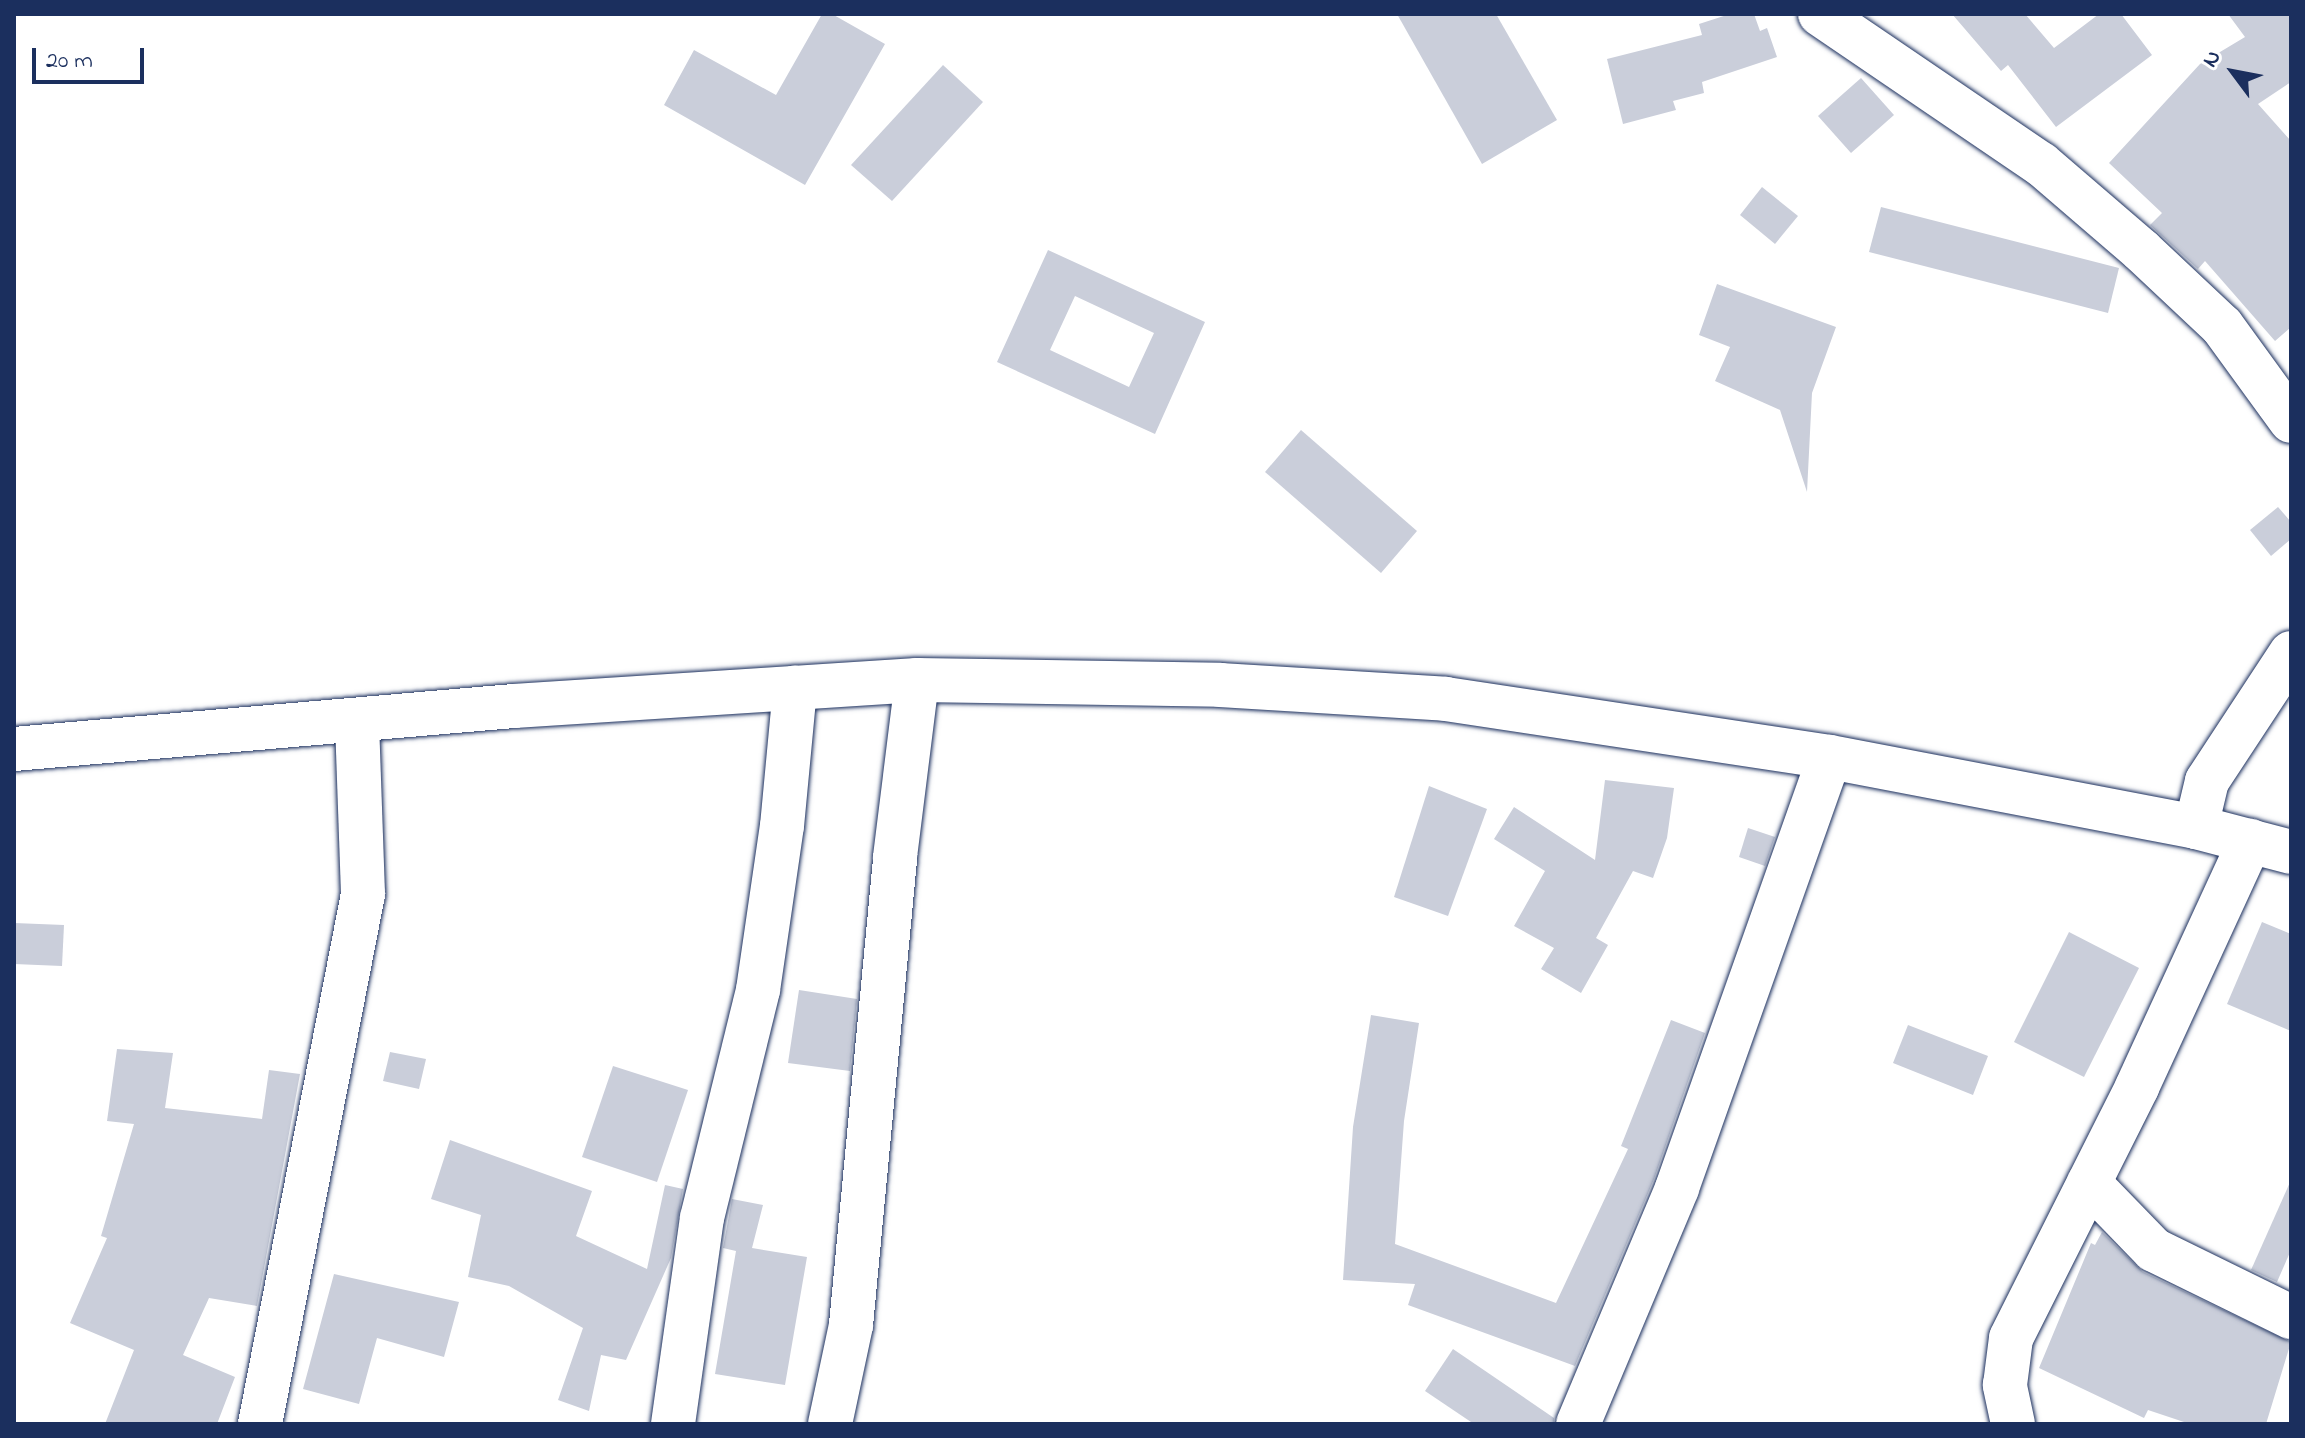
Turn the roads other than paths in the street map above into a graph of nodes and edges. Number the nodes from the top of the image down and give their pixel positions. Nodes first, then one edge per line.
1 (1820, 14) edge
2 (2291, 419) edge
3 (2291, 653) edge
4 (917, 680) junction
5 (795, 688) junction
6 (357, 722) junction
7 (14, 749) edge
8 (1830, 757) junction
9 (2196, 827) junction
10 (2270, 847) edge
11 (2089, 1183) junction
12 (2291, 1317) edge
13 (260, 1424) edge
14 (673, 1424) edge
15 (830, 1424) edge
16 (1578, 1424) edge
17 (2013, 1424) edge

1 - 2 street
3 - 9 street
4 - 5 street
4 - 8 street
4 - 15 street
5 - 6 street
5 - 14 street
6 - 7 street
6 - 13 street
8 - 9 street
8 - 16 street
9 - 10 street
10 - 11 street
11 - 12 street
11 - 17 street

